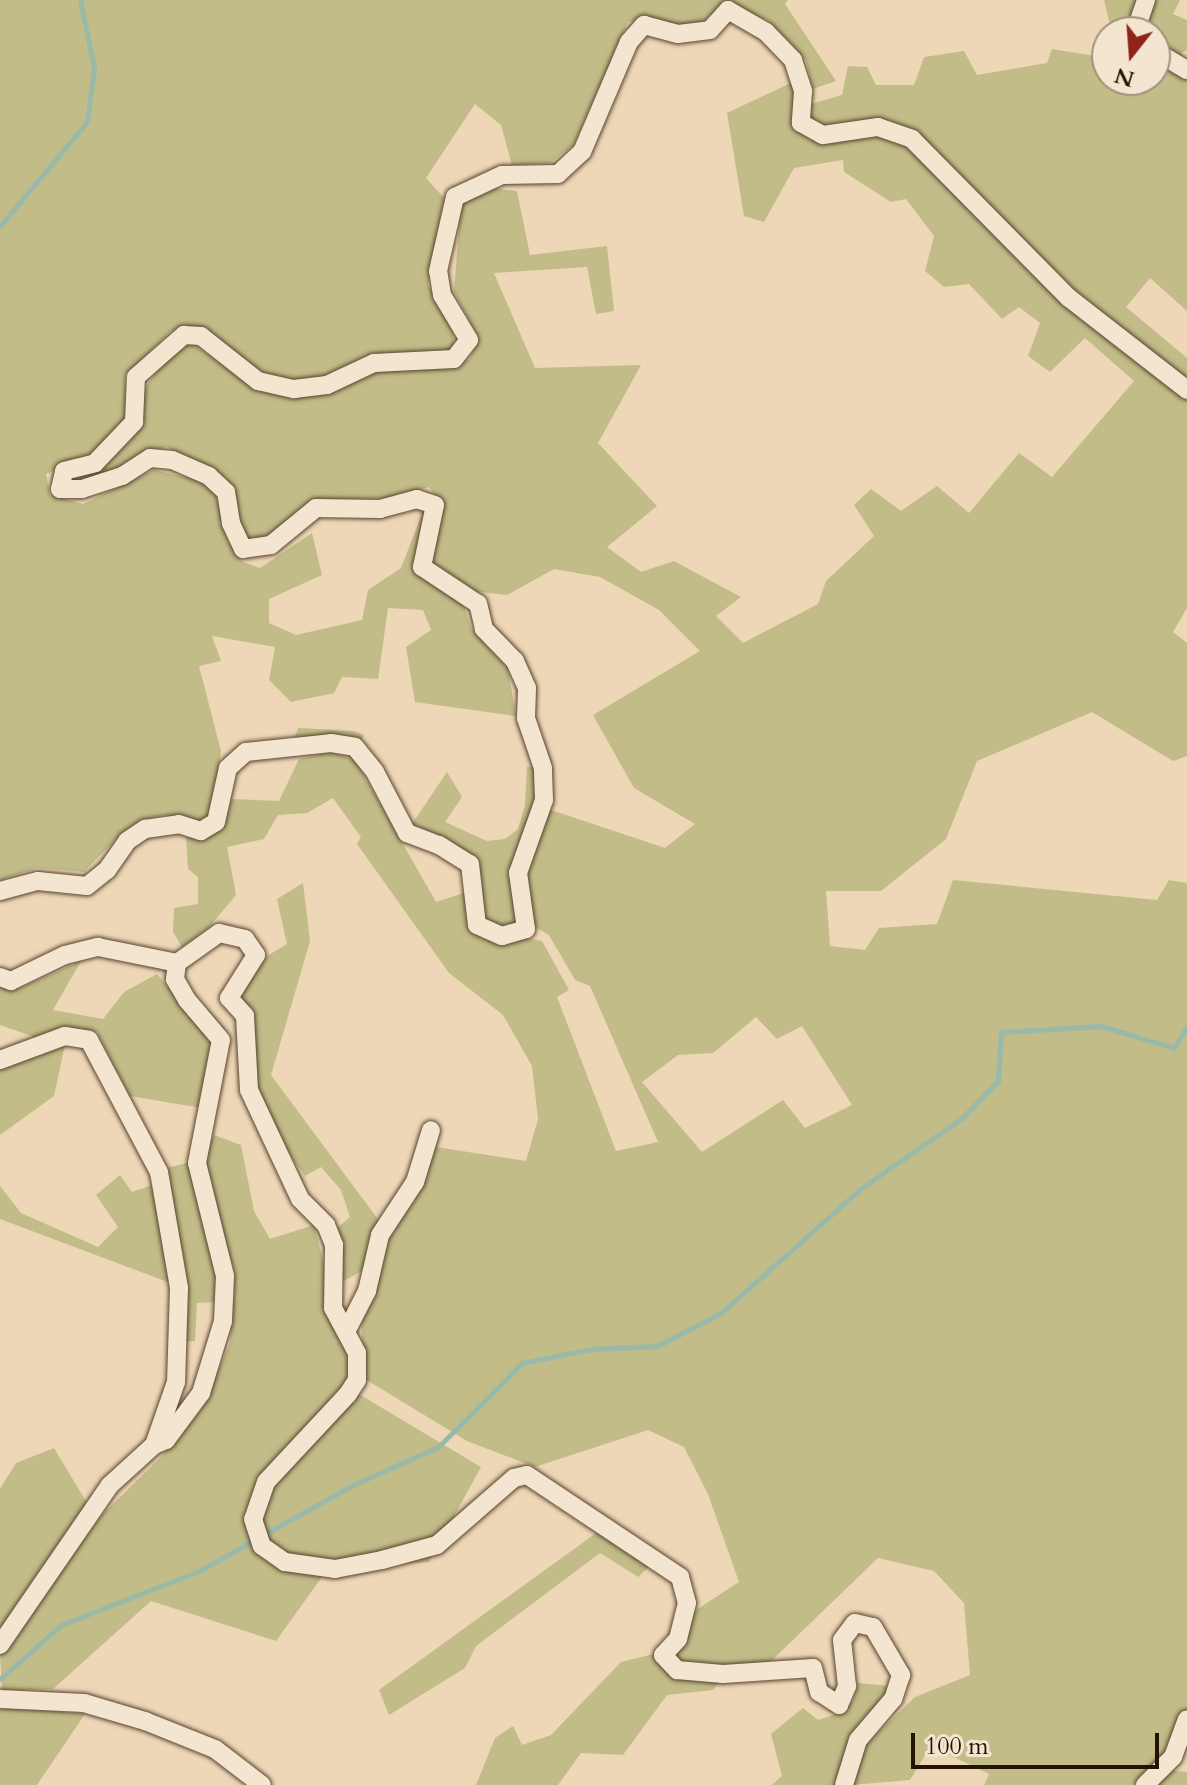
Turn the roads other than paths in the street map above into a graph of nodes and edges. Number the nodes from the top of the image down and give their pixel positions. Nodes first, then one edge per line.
1 (1187, 390) edge
2 (0, 891) edge
3 (177, 963) junction
4 (0, 977) edge
5 (0, 1060) edge
6 (431, 1130) dead end
7 (348, 1328) junction
8 (154, 1445) junction
9 (0, 1645) edge
10 (0, 1699) edge
11 (1187, 1719) edge
12 (262, 1785) edge
13 (844, 1785) edge
14 (1145, 1785) edge

1 - 2 street
3 - 4 street
3 - 7 street
3 - 8 street
5 - 8 street
6 - 7 street
7 - 13 street
8 - 9 street
10 - 12 street
11 - 14 street

